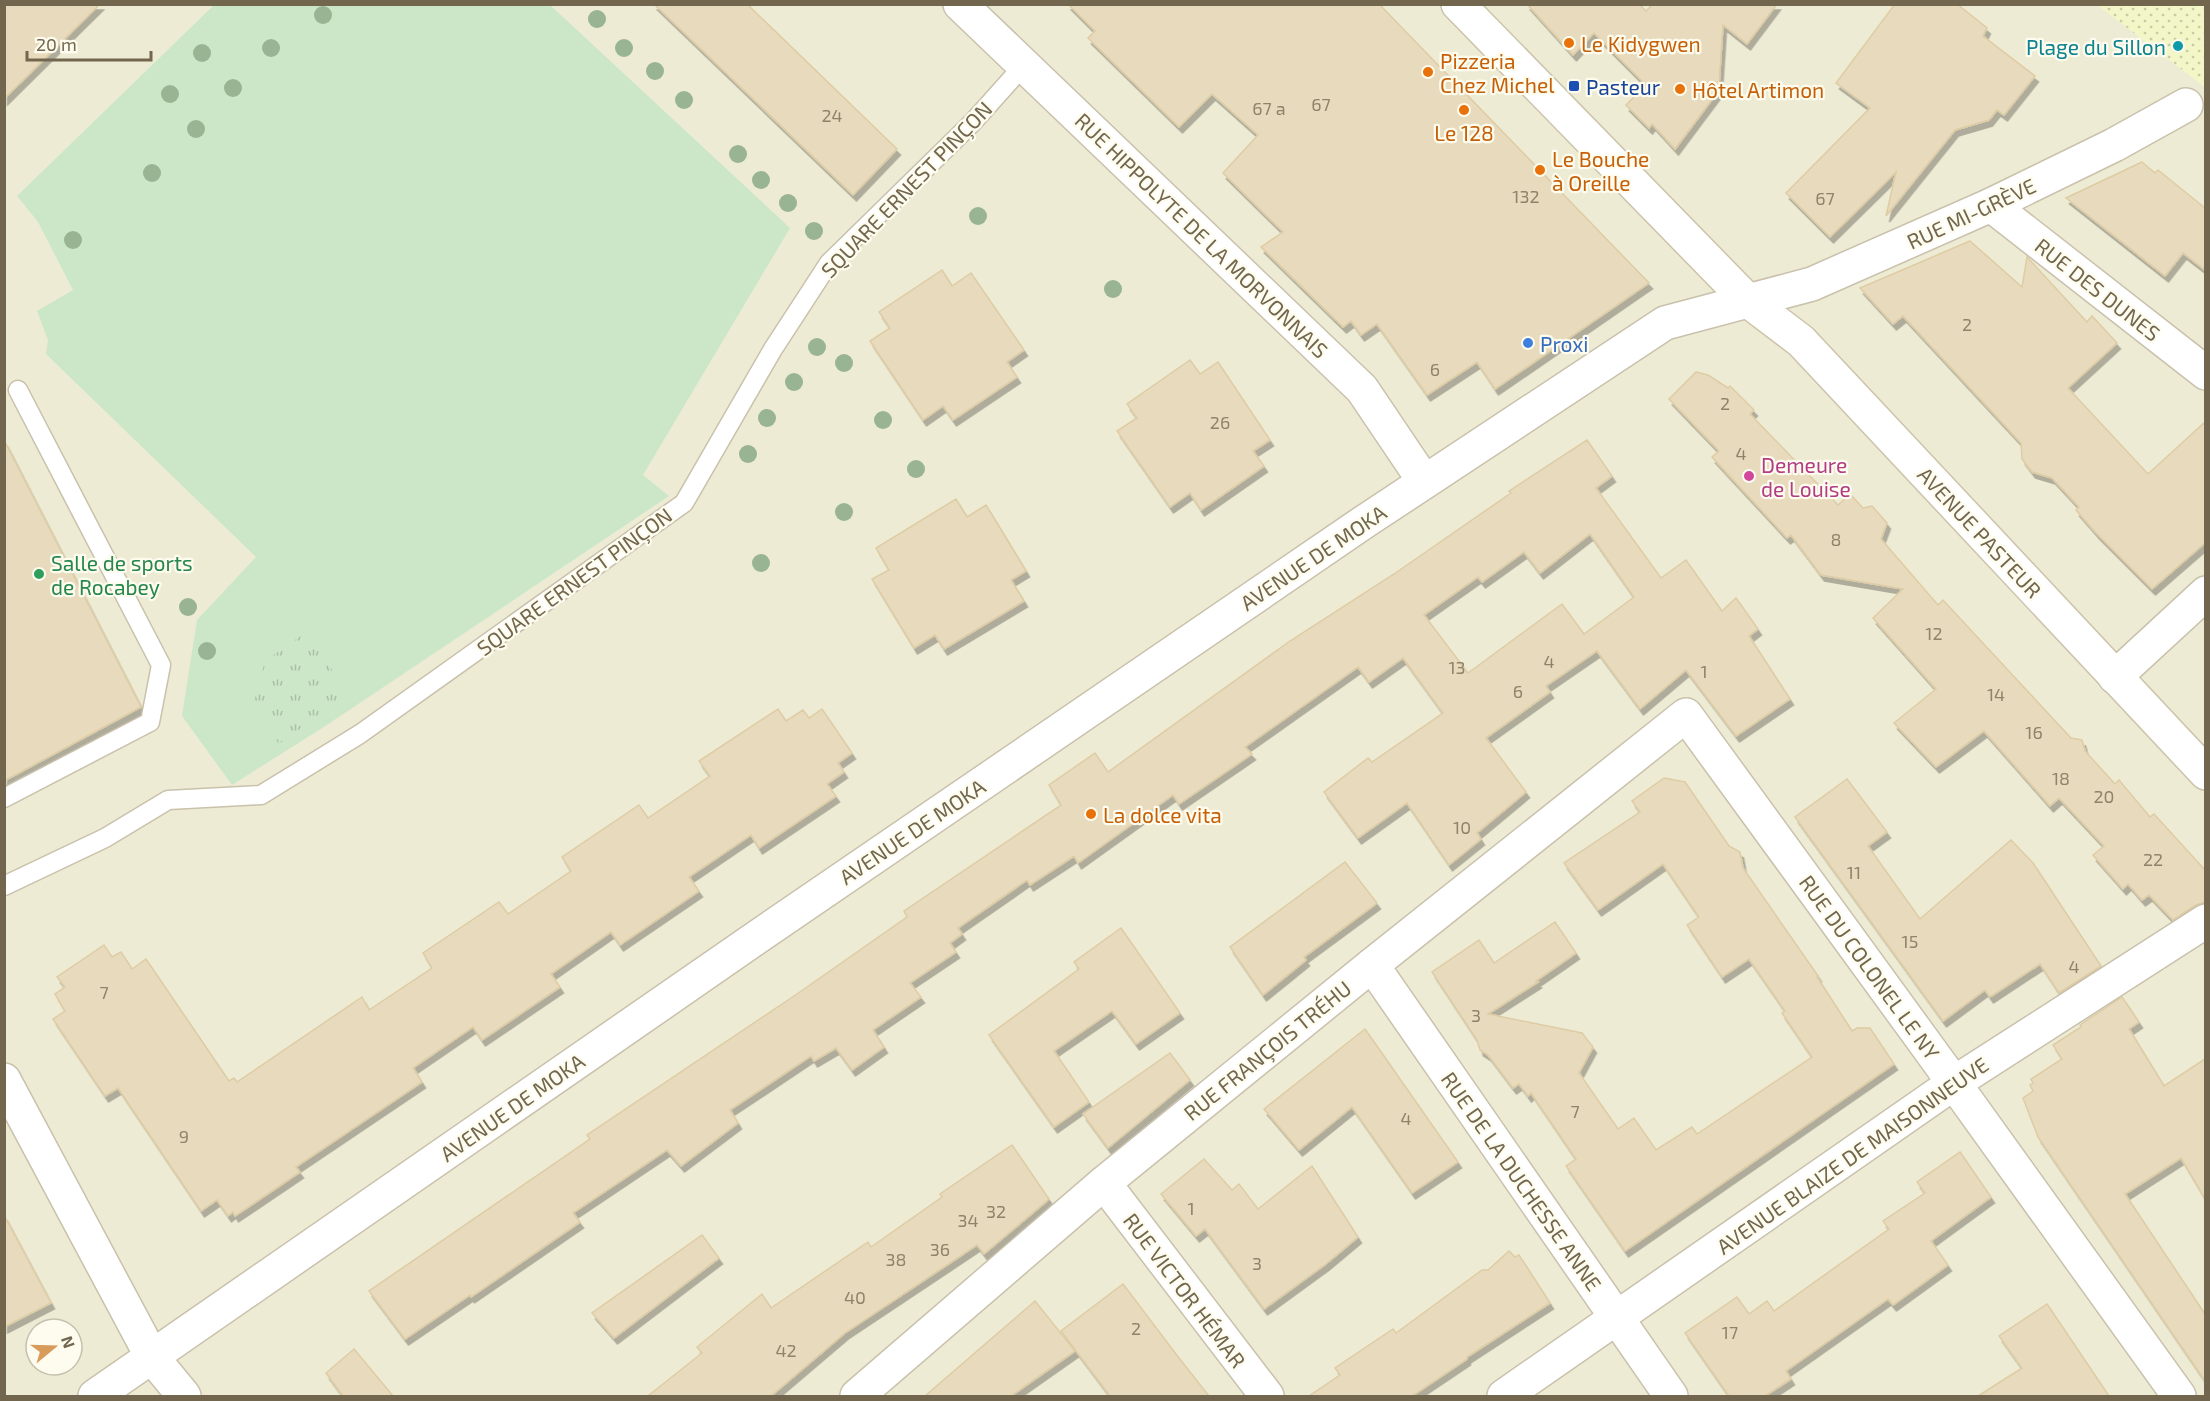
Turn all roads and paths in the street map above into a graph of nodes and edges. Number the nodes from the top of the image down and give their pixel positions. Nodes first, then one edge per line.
1 (960, 4) edge
2 (1458, 4) edge
3 (1024, 65) junction
4 (2186, 105) dead end
5 (1991, 205) junction
6 (1747, 300) junction
7 (2205, 373) edge
8 (18, 390) dead end
9 (1424, 481) junction
10 (2205, 593) edge
11 (2115, 677) junction
12 (1686, 715) joint
13 (2205, 773) edge
14 (4, 798) edge
15 (4, 886) edge
16 (2205, 921) edge
17 (1372, 965) junction
18 (4, 1080) edge
19 (1954, 1083) junction
20 (1104, 1183) junction
21 (1617, 1318) junction
22 (152, 1357) junction
23 (95, 1396) edge
24 (184, 1396) edge
25 (857, 1396) edge
26 (1267, 1396) edge
27 (1504, 1396) edge
28 (1671, 1396) edge
29 (2179, 1396) edge

1 - 3 street, RUE HIPPOLYTE DE LA MORVONNAIS
2 - 6 street, AVENUE PASTEUR
3 - 9 street, RUE HIPPOLYTE DE LA MORVONNAIS
3 - 15 lane, SQUARE ERNEST PINÇON
4 - 5 street, RUE MI-GRÈVE
5 - 6 street, RUE MI-GRÈVE
5 - 7 street, RUE DES DUNES
6 - 9 street, AVENUE DE MOKA
6 - 11 street, AVENUE PASTEUR
8 - 14 lane
9 - 22 street, AVENUE DE MOKA
10 - 11 street
11 - 13 street, AVENUE PASTEUR
12 - 17 street, RUE FRANÇOIS TRÉHU
12 - 19 street, RUE DU COLONEL LE NY
16 - 19 street, AVENUE BLAIZE DE MAISONNEUVE
17 - 20 street, RUE FRANÇOIS TRÉHU
17 - 21 street, RUE DE LA DUCHESSE ANNE
18 - 22 street
19 - 21 street, AVENUE BLAIZE DE MAISONNEUVE
19 - 29 street, RUE DU COLONEL LE NY
20 - 25 street, RUE FRANÇOIS TRÉHU
20 - 26 street, RUE VICTOR HÉMAR
21 - 27 street, AVENUE BLAIZE DE MAISONNEUVE
21 - 28 street, RUE DE LA DUCHESSE ANNE
22 - 23 street, AVENUE DE MOKA
22 - 24 street

